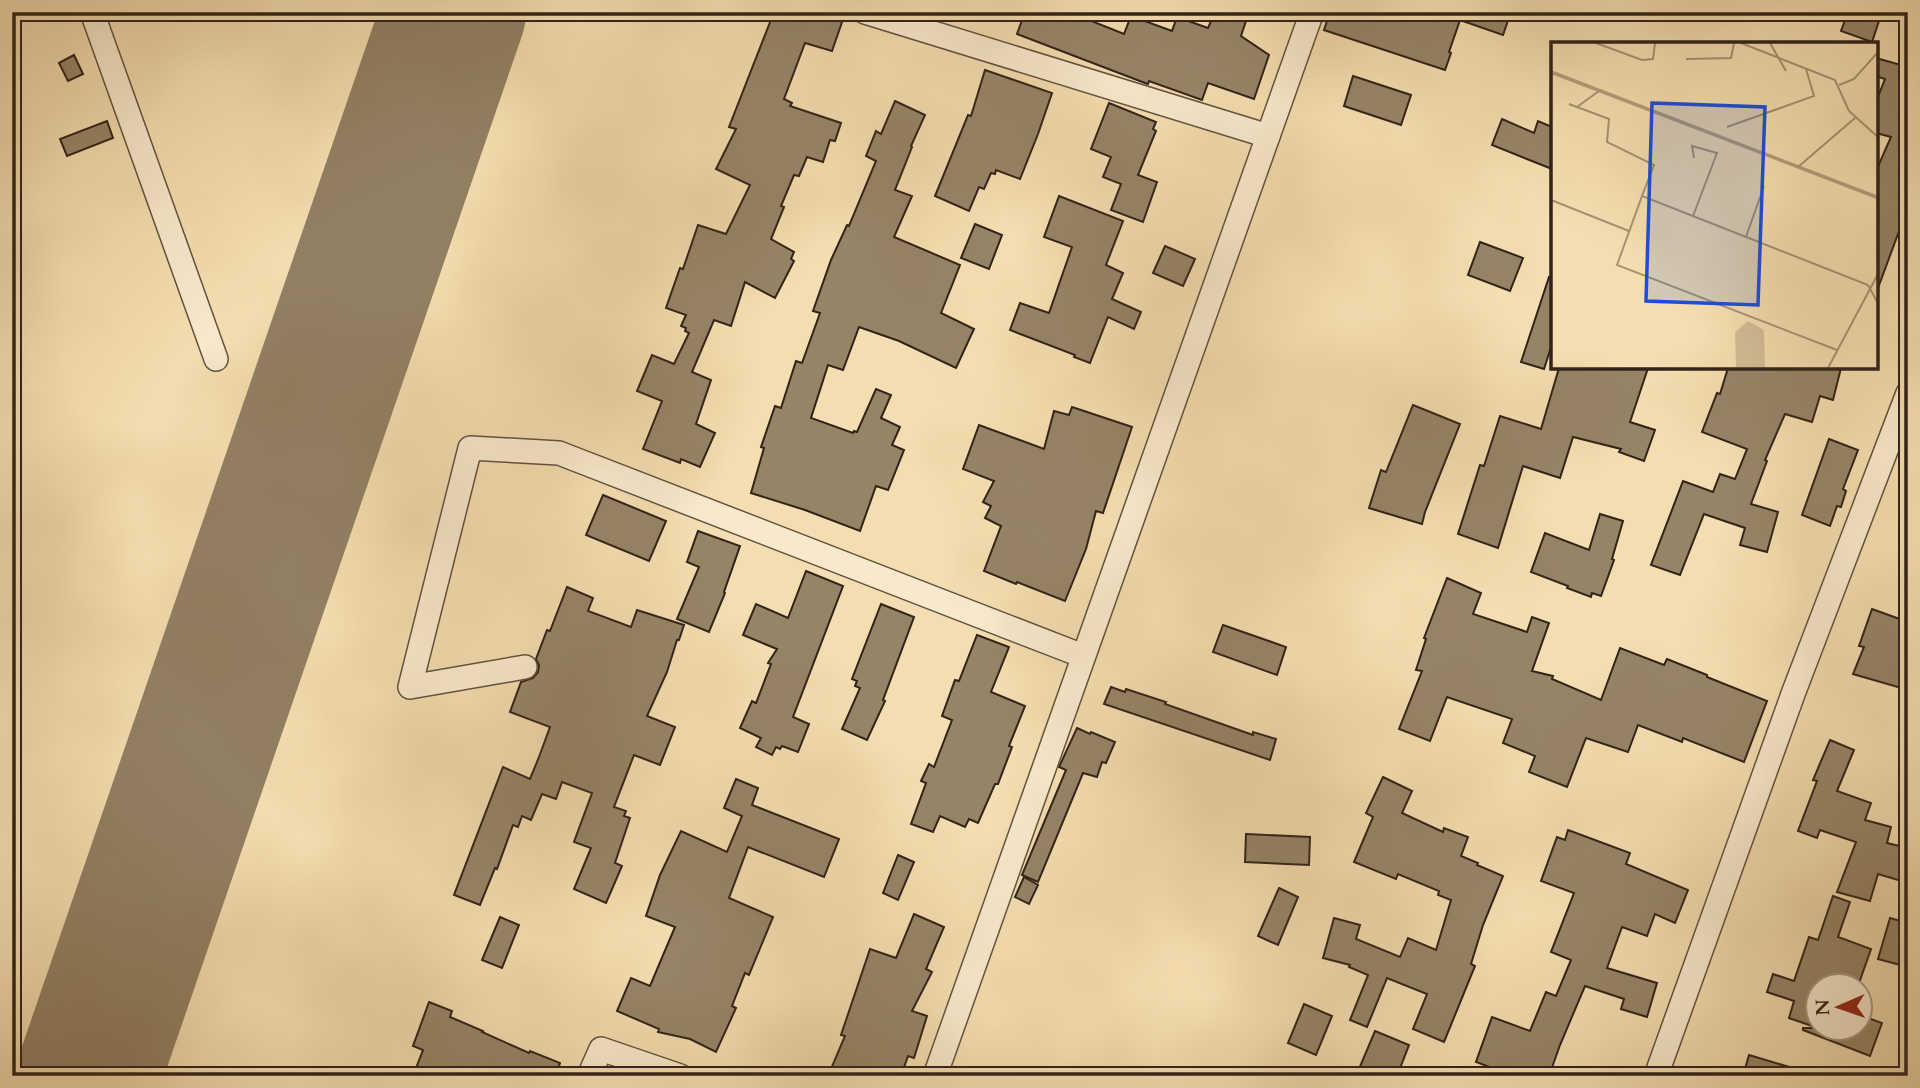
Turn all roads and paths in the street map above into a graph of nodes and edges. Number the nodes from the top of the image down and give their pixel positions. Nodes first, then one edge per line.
1 (92, 12) edge
2 (865, 12) edge
3 (1312, 12) edge
4 (1268, 136) junction
5 (216, 359) dead end
6 (1908, 393) edge
7 (1083, 656) junction
8 (525, 667) dead end
9 (589, 1076) edge
10 (680, 1076) edge
11 (935, 1076) edge
12 (1656, 1076) edge

1 - 5 street
2 - 4 street
3 - 4 street
4 - 7 street
6 - 12 street
7 - 8 street
7 - 11 street
9 - 10 street

